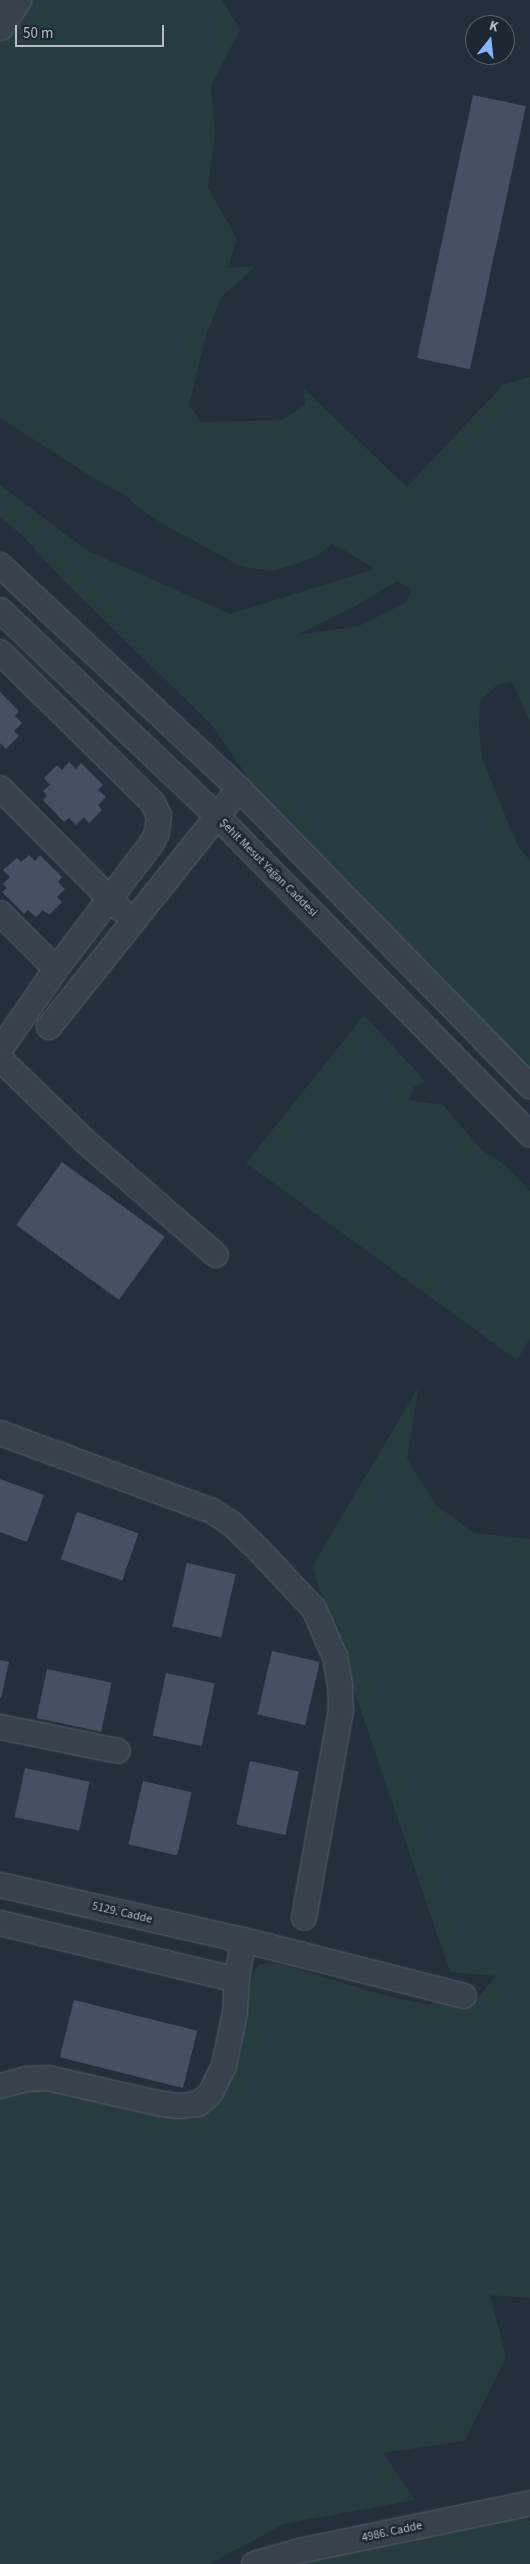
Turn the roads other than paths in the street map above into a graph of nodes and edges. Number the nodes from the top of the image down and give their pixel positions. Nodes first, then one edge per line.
1 (17, 0) edge
2 (0, 26) edge
3 (0, 565) edge
4 (0, 610) edge
5 (0, 652) edge
6 (0, 788) edge
7 (239, 790) junction
8 (218, 817) junction
9 (111, 898) junction
10 (0, 913) edge
11 (132, 924) junction
12 (56, 969) junction
13 (49, 1027) dead end
14 (0, 1050) edge
15 (0, 1059) edge
16 (530, 1086) edge
17 (530, 1134) edge
18 (216, 1255) dead end
19 (0, 1433) edge
20 (0, 1726) edge
21 (118, 1751) dead end
22 (0, 1885) edge
23 (304, 1918) dead end
24 (0, 1923) edge
25 (244, 1940) junction
26 (237, 1980) junction
27 (464, 1996) dead end
28 (0, 2086) edge
29 (528, 2505) edge
30 (254, 2564) edge

1 - 2 street
3 - 7 street
4 - 8 street, Şehit Mesut Yağan Caddesi
5 - 9 street
6 - 9 street
7 - 8 street
7 - 16 street
8 - 11 street
8 - 17 street, Şehit Mesut Yağan Caddesi
9 - 11 street
9 - 12 street
10 - 12 street
11 - 13 street
12 - 14 street
15 - 18 street
19 - 23 street
20 - 21 street
22 - 25 street, 5129. Cadde
24 - 26 street
25 - 26 street
25 - 27 street, 5129. Cadde
26 - 28 street
29 - 30 street, 4986. Cadde

